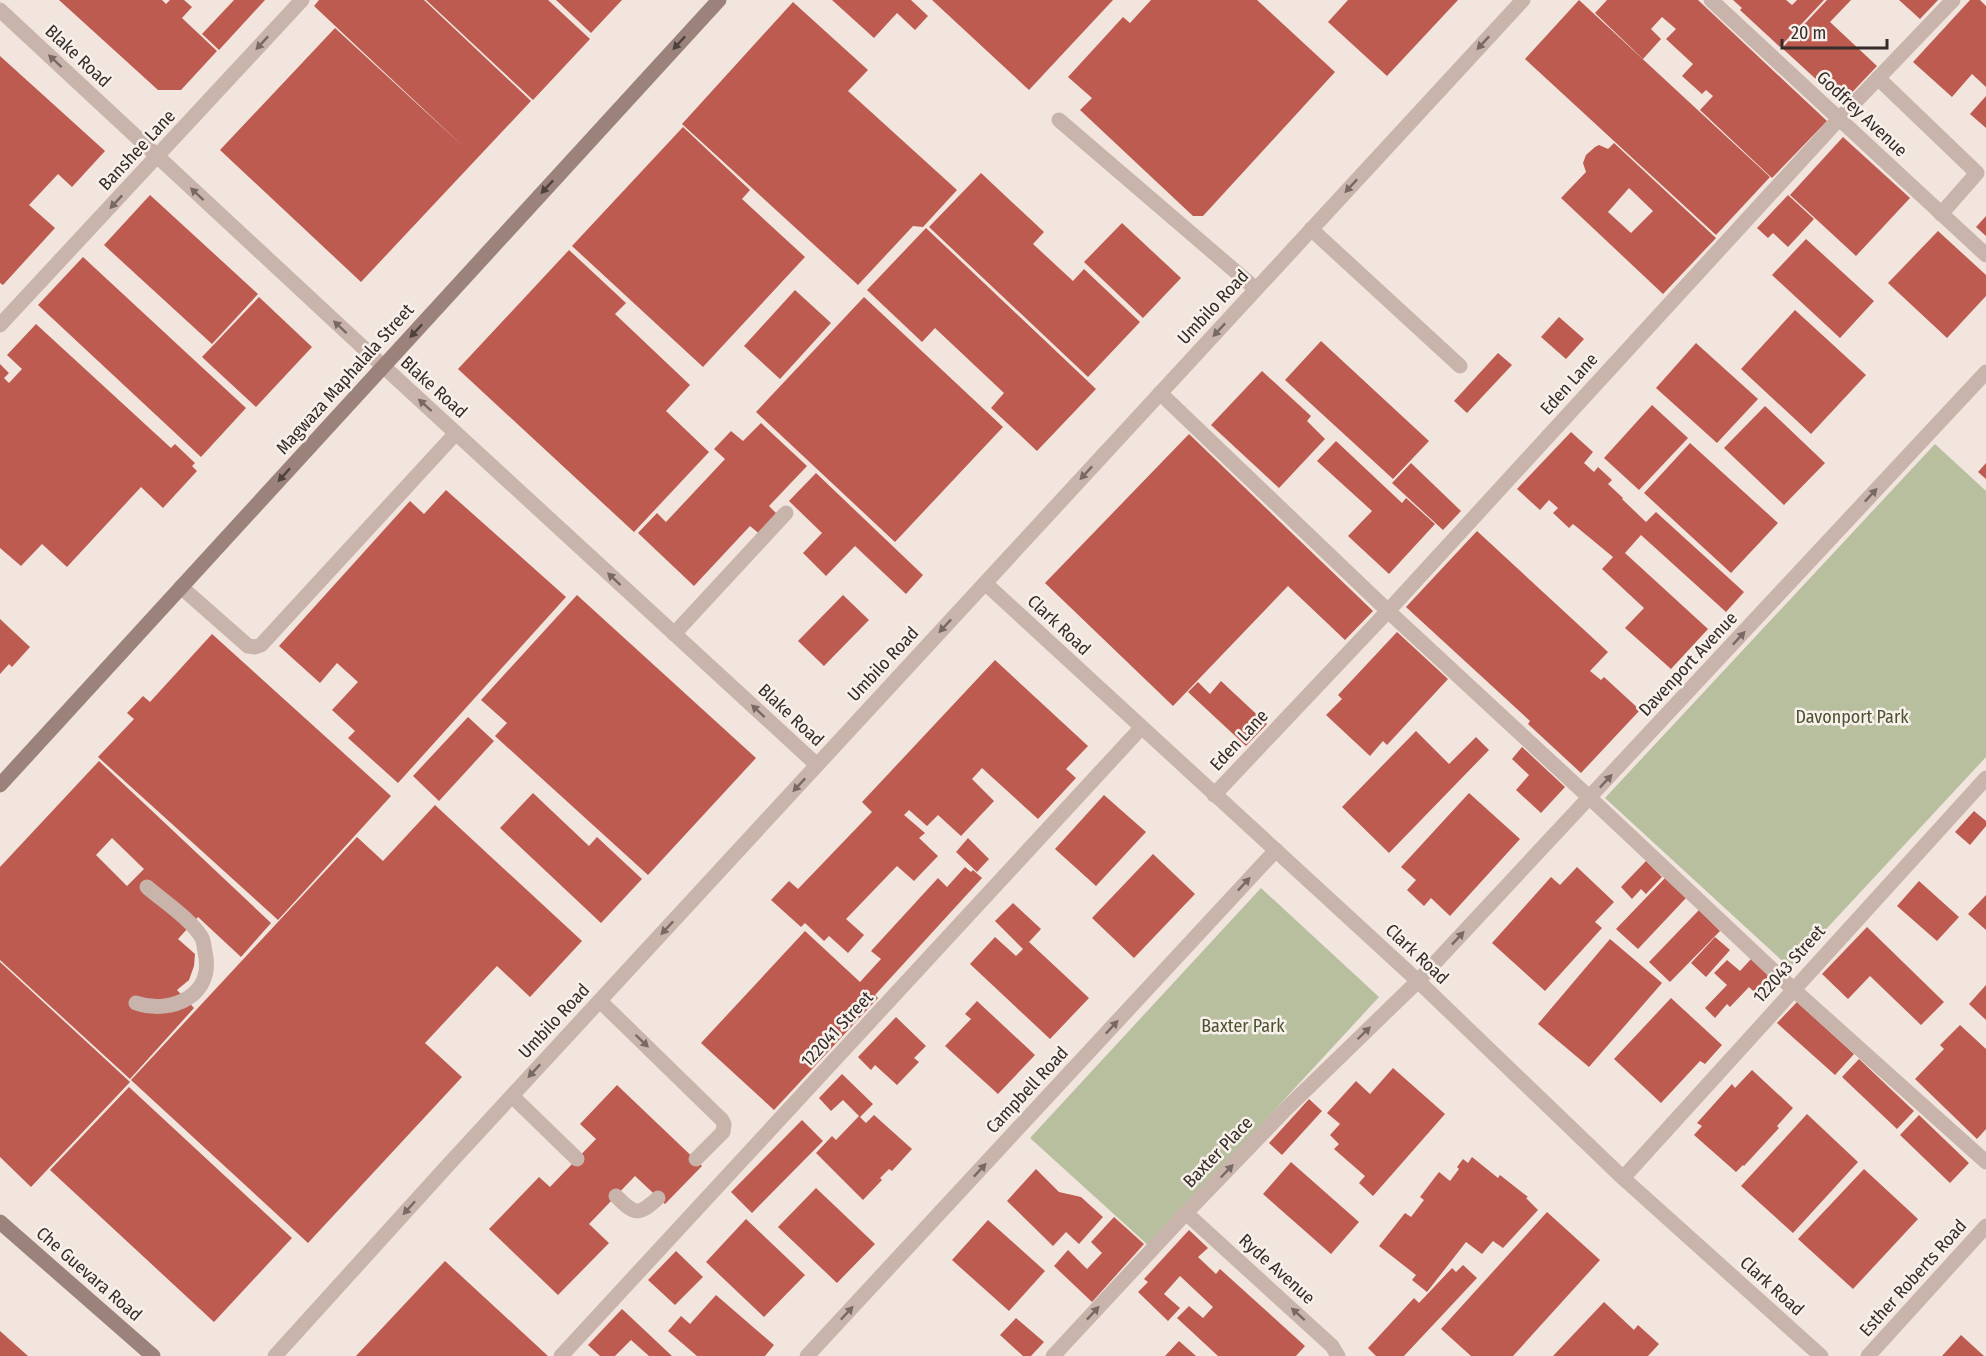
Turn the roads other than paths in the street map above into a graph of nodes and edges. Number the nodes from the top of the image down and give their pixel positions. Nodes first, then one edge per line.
1 (302, 0) edge
2 (718, 0) edge
3 (1523, 0) edge
4 (1711, 0) edge
5 (1953, 0) edge
6 (0, 10) edge
7 (1878, 78) junction
8 (1839, 119) junction
9 (1059, 120) dead end
10 (158, 157) junction
11 (1941, 214) junction
12 (1311, 229) junction
13 (1986, 255) edge
14 (1256, 289) junction
15 (0, 325) edge
16 (383, 366) junction
17 (1460, 366) dead end
18 (1986, 372) edge
19 (1160, 393) junction
20 (456, 434) junction
21 (786, 513) dead end
22 (985, 583) junction
23 (182, 587) junction
24 (1388, 611) junction
25 (674, 634) junction
26 (1141, 728) junction
27 (817, 765) junction
28 (2, 778) edge
29 (1986, 778) edge
30 (1214, 795) junction
31 (1590, 798) junction
32 (1276, 850) junction
33 (147, 887) dead end
34 (1418, 981) junction
35 (1793, 989) junction
36 (600, 1001) junction
37 (136, 1003) dead end
38 (512, 1096) junction
39 (577, 1159) dead end
40 (696, 1159) dead end
41 (1986, 1162) edge
42 (1623, 1178) junction
43 (616, 1196) dead end
44 (658, 1198) dead end
45 (1186, 1213) junction
46 (0, 1222) edge
47 (1986, 1227) edge
48 (153, 1356) edge
49 (274, 1356) edge
50 (561, 1356) edge
51 (807, 1356) edge
52 (1053, 1356) edge
53 (1338, 1356) edge
54 (1821, 1356) edge
55 (1868, 1356) edge

1 -> 10 street, Banshee Lane
2 -> 16 main road, Magwaza Maphalala Street
3 -> 12 street, Umbilo Road
4 - 8 street, Godfrey Avenue
5 - 7 street, Eden Lane
10 -> 6 street, Blake Road
7 - 8 street, Eden Lane
7 - 11 street
8 - 11 street, Godfrey Avenue
8 - 24 street, Eden Lane
9 - 14 street
10 -> 15 street, Banshee Lane
16 -> 10 street, Blake Road
11 - 13 street, Godfrey Avenue
12 - 14 street, Umbilo Road
12 - 17 street
14 -> 19 street, Umbilo Road
20 -> 16 street, Blake Road
16 -> 23 main road, Magwaza Maphalala Street
31 -> 18 street, Davenport Avenue
19 -> 22 street, Umbilo Road
19 - 24 street
20 - 23 street
25 -> 20 street, Blake Road
21 - 25 street
22 - 26 street, Clark Road
22 -> 27 street, Umbilo Road
23 - 28 main road, Magwaza Maphalala Street
24 - 30 street, Eden Lane
24 - 31 street
27 -> 25 street, Blake Road
26 - 30 street, Clark Road
26 - 50 street, 122041 Street
27 -> 36 street, Umbilo Road
29 - 35 street, 122043 Street
30 - 32 street, Clark Road
34 -> 31 street, Davenport Avenue
31 - 35 street
32 - 34 street, Clark Road
51 -> 32 street, Campbell Road
33 - 37 street
34 - 42 street, Clark Road
45 -> 34 street, Baxter Place
35 - 41 street
35 - 42 street, 122043 Street
36 -> 38 street, Umbilo Road
36 -> 40 street
38 - 39 street
38 -> 49 street, Umbilo Road
42 - 54 street, Clark Road
43 - 44 street
52 -> 45 street, Baxter Place
53 -> 45 street, Ryde Avenue
46 - 48 main road, Che Guevara Road
47 - 55 street, Esther Roberts Road

